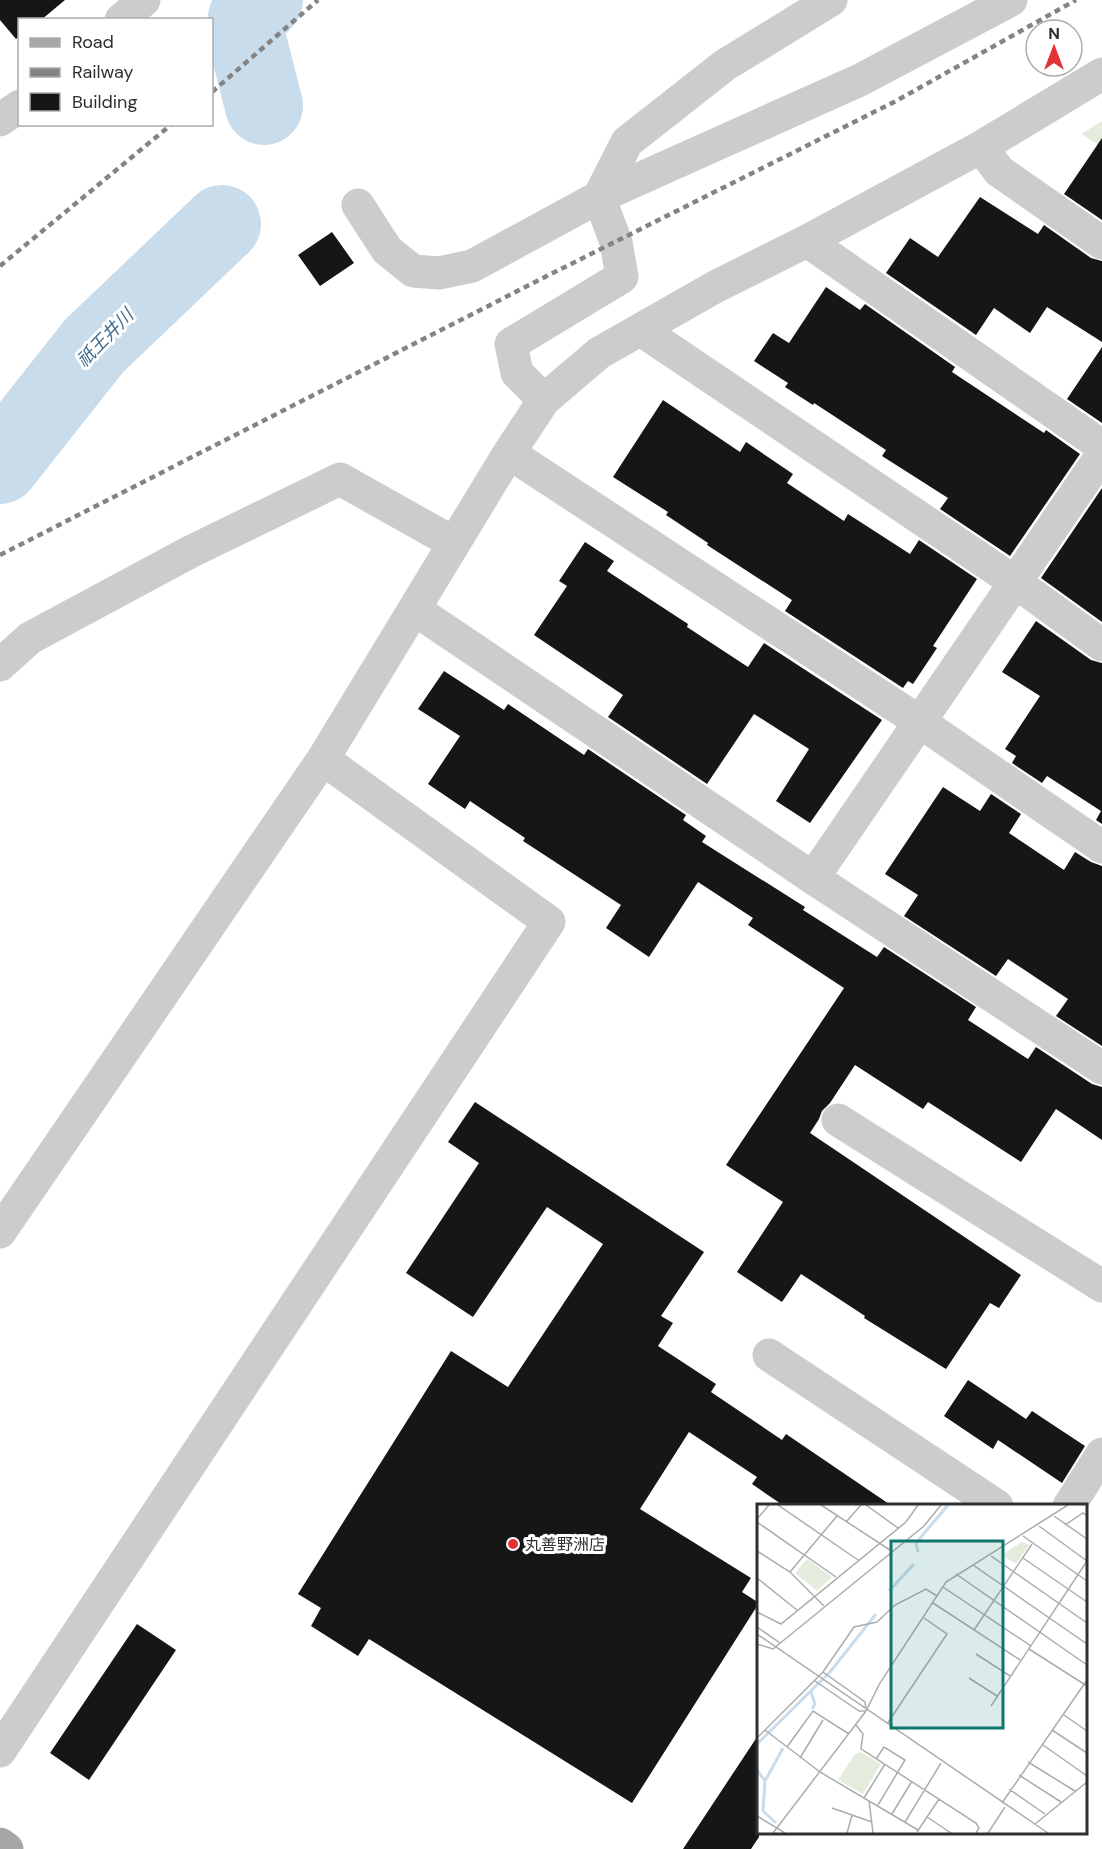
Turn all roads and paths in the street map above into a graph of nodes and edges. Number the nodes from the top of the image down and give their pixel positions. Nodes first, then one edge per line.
1 (144, 0) edge
2 (831, 0) edge
3 (1011, 0) edge
4 (123, 18) edge
5 (1102, 75) edge
6 (981, 147) junction
7 (599, 197) junction
8 (358, 205) dead end
9 (807, 241) junction
10 (1102, 243) edge
11 (641, 330) junction
12 (544, 400) junction
13 (1102, 446) edge
14 (508, 453) junction
15 (1102, 455) edge
16 (454, 543) junction
17 (1015, 582) junction
18 (414, 609) junction
19 (1102, 645) edge
20 (0, 665) edge
21 (920, 722) junction
22 (323, 759) junction
23 (1102, 847) edge
24 (813, 878) junction
25 (1102, 1068) edge
26 (838, 1120) dead end
27 (0, 1232) edge
28 (1102, 1286) edge
29 (769, 1355) dead end
30 (1102, 1454) edge
31 (994, 1504) edge
32 (1070, 1504) edge
33 (0, 1752) edge
34 (0, 1844) edge
35 (7, 1849) edge

1 - 4 street
2 - 7 street
3 - 7 street
5 - 6 street
6 - 9 street
6 - 10 street
7 - 8 street
7 - 12 street
9 - 11 street
9 - 13 street
11 - 12 street
11 - 17 street
12 - 14 street
14 - 16 street
14 - 21 street
15 - 17 street
16 - 18 street
16 - 20 street
17 - 19 street
17 - 21 street
18 - 22 street
18 - 24 street
21 - 23 street
21 - 24 street
22 - 27 street
22 - 33 street
24 - 25 street
26 - 28 street
29 - 31 street
30 - 32 street
34 - 35 main road

